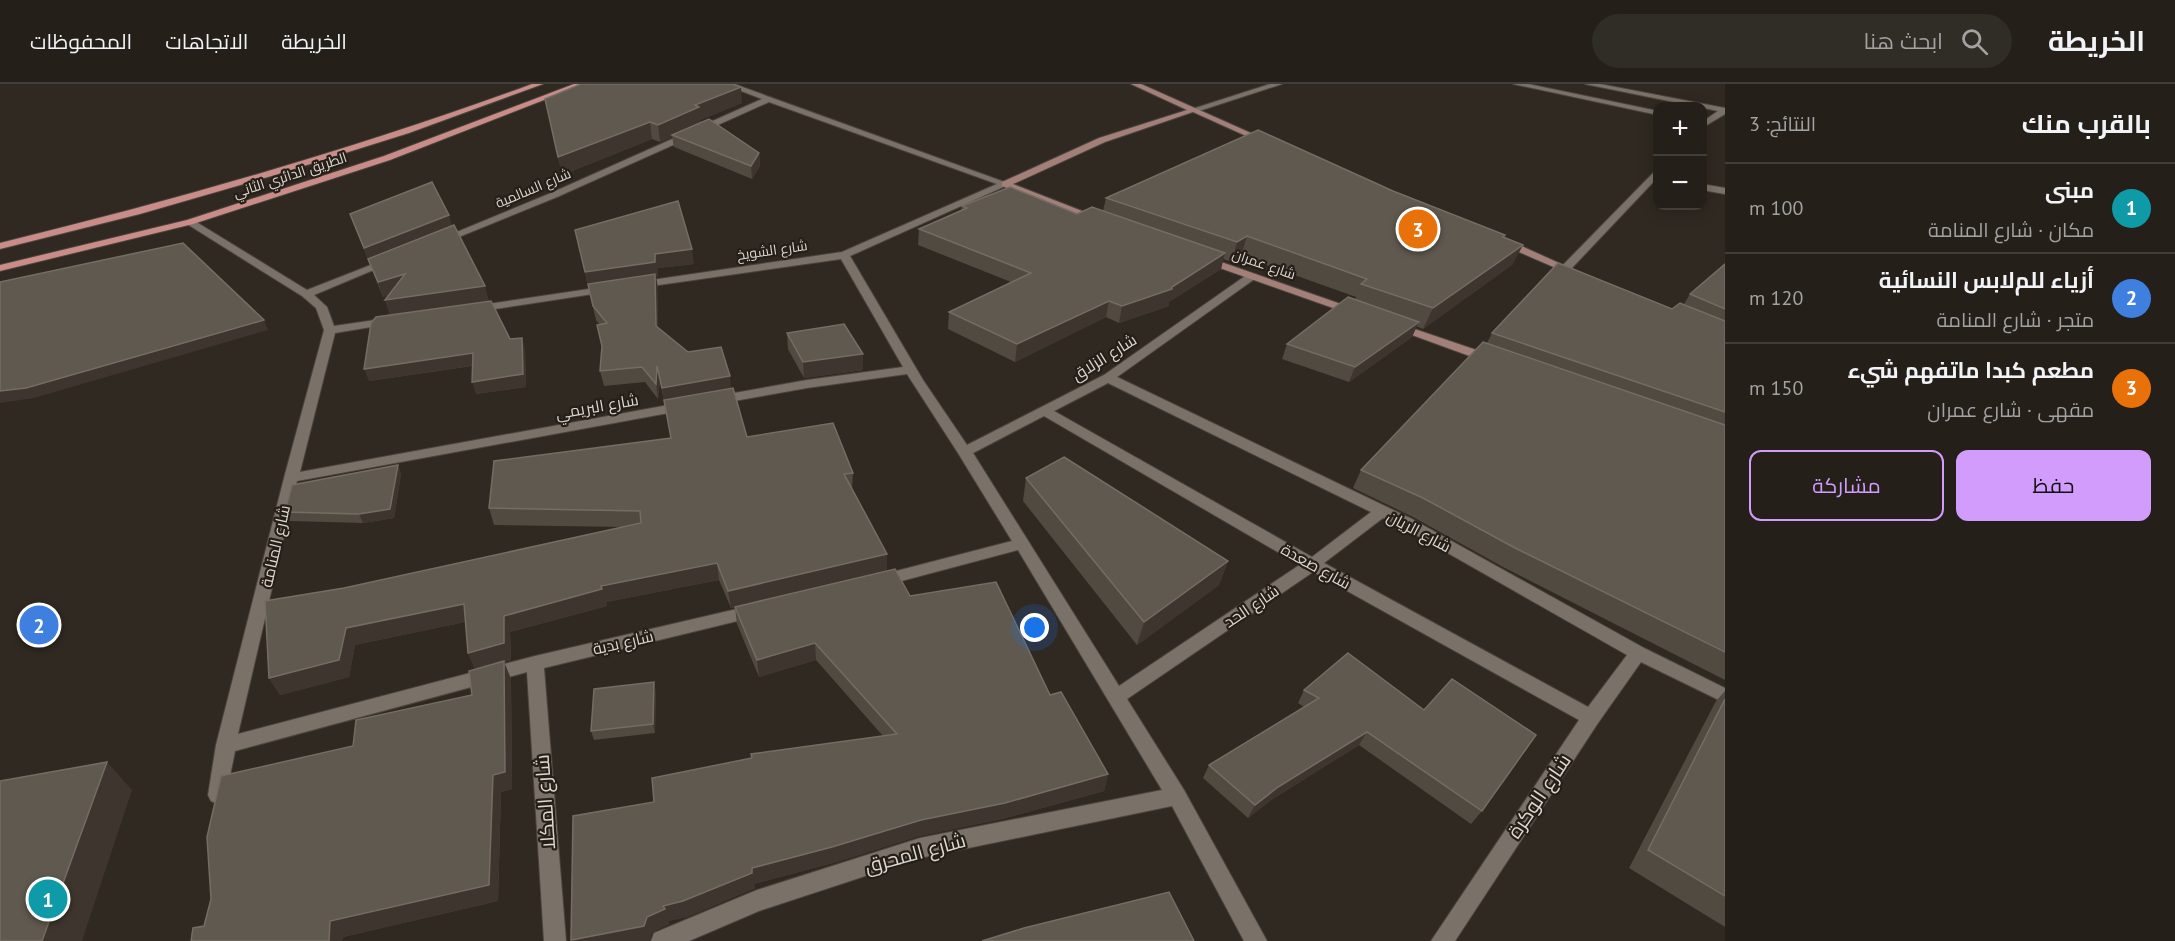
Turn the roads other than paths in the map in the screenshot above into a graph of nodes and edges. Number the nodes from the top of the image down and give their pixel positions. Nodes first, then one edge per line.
1 (539, 84) edge
2 (581, 84) edge
3 (727, 84) edge
4 (1135, 84) edge
5 (1278, 84) edge
6 (1516, 84) edge
7 (1590, 84) edge
8 (767, 100) junction
9 (1193, 110) junction
10 (1725, 110) edge
11 (1653, 111) edge
12 (1707, 117) edge
13 (1714, 118) junction
14 (1707, 123) edge
15 (1278, 146) edge
16 (1653, 178) edge
17 (1005, 184) junction
18 (1707, 188) edge
19 (1725, 192) edge
20 (190, 222) junction
21 (1111, 225) edge
22 (1491, 237) edge
23 (0, 246) edge
24 (425, 247) edge
25 (403, 255) edge
26 (844, 255) junction
27 (1197, 256) edge
28 (0, 268) edge
29 (1566, 268) junction
30 (1252, 276) junction
31 (1587, 277) edge
32 (306, 294) junction
33 (458, 311) edge
34 (1365, 315) edge
35 (400, 320) edge
36 (1387, 323) edge
37 (330, 330) junction
38 (1500, 363) edge
39 (910, 370) junction
40 (1108, 378) junction
41 (1044, 411) junction
42 (965, 452) junction
43 (291, 478) junction
44 (1382, 511) junction
45 (1022, 544) junction
46 (1313, 564) junction
47 (868, 584) edge
48 (776, 605) edge
49 (1638, 653) junction
50 (535, 663) junction
51 (1725, 696) edge
52 (1117, 697) junction
53 (1591, 718) junction
54 (226, 745) junction
55 (1177, 796) junction
56 (216, 810) edge
57 (555, 941) edge
58 (662, 941) edge
59 (1256, 941) edge
60 (1442, 941) edge

1 - 23 main road, الطريق الدائري الثاني
2 - 20 main road, الطريق الدائري الثاني
3 - 8 street
4 - 9 main road
5 - 9 street
6 - 11 street
7 - 10 street
8 - 17 street
8 - 24 street, شارع السالمية
9 - 15 main road
9 - 17 main road, شارع الشويخ
10 - 13 street
12 - 13 street
13 - 14 street
16 - 29 street
17 - 21 main road
17 - 26 street, شارع الشويخ
18 - 19 street
20 - 28 main road, الطريق الدائري الثاني
20 - 32 street
22 - 29 main road
25 - 32 street
26 - 33 street, شارع الشويخ
26 - 39 street
27 - 30 main road, شارع عمران
29 - 31 main road
30 - 34 main road, شارع عمران
30 - 40 street, شارع الزلاق
32 - 37 street
35 - 37 street
36 - 38 main road
37 - 43 street, شارع المنامة
39 - 42 street
39 - 43 street, شارع البريمي
40 - 41 street, شارع الزلاق
40 - 44 street, شارع الريان
41 - 42 street, شارع الزلاق
41 - 46 street, شارع صعدة
42 - 45 street
43 - 54 street, شارع المنامة
44 - 46 street, شارع الحد
44 - 49 street, شارع الريان
45 - 47 street
45 - 52 street
46 - 52 street, شارع الحد
46 - 53 street, شارع صعدة
48 - 50 street, شارع بدية
49 - 51 street, شارع الريان
49 - 53 street, شارع الوكرة
50 - 54 street, شارع بدية
50 - 57 street, شارع المكلا
52 - 55 street
53 - 60 street, شارع الوكرة
54 - 56 street, شارع المنامة
55 - 58 street, شارع المحرق
55 - 59 street

